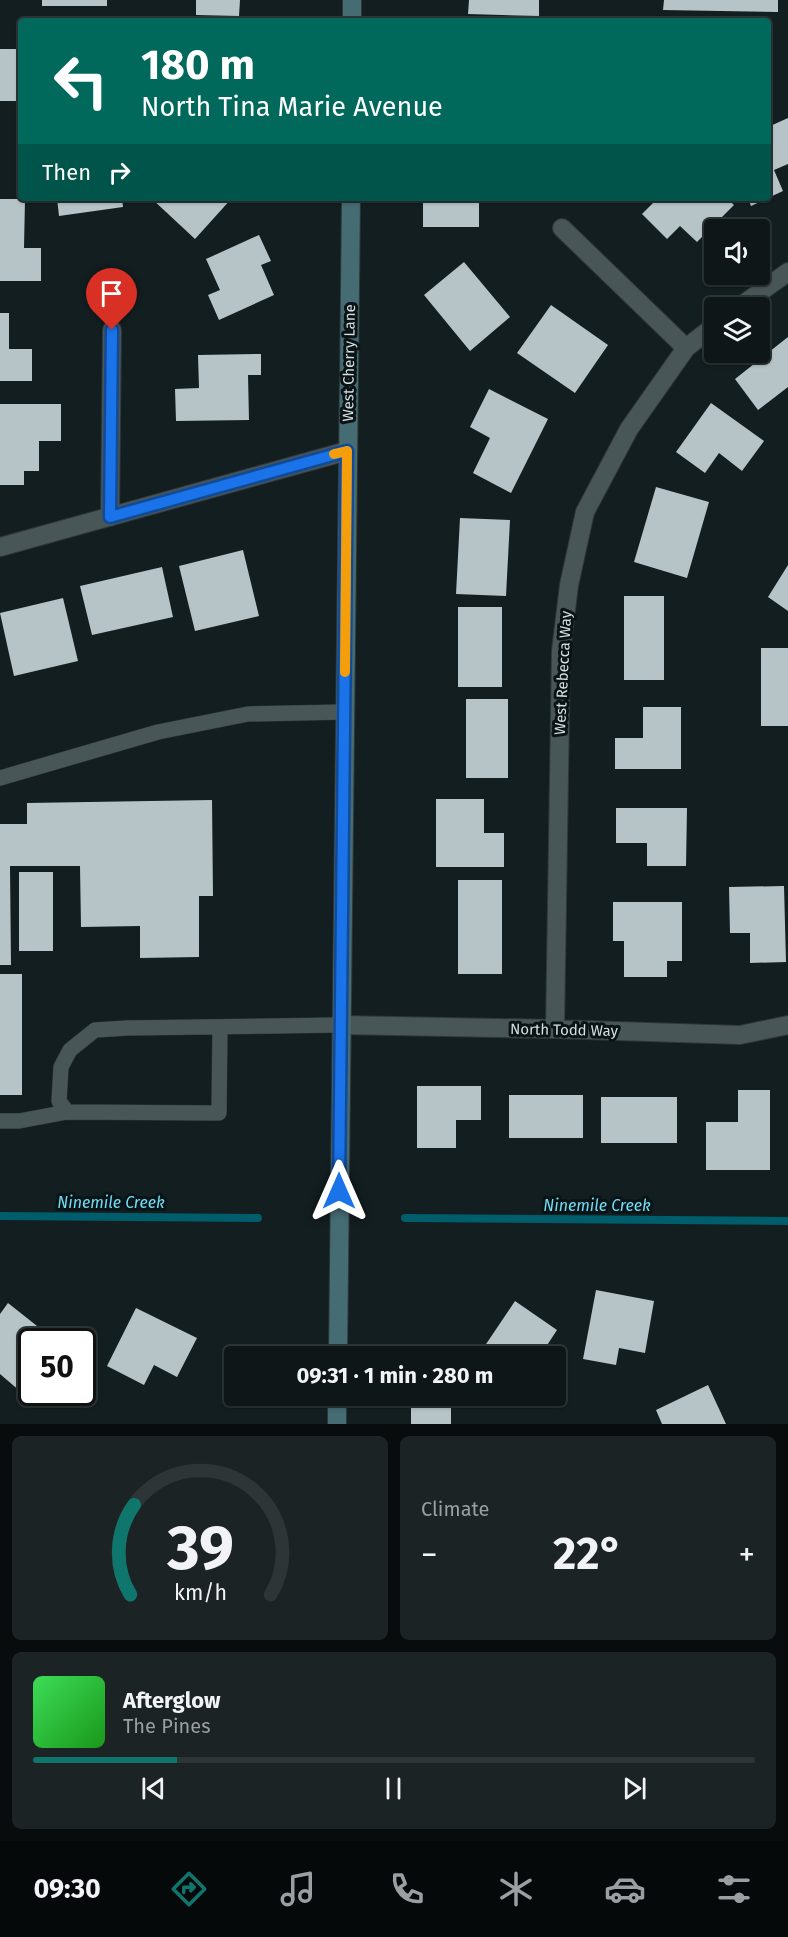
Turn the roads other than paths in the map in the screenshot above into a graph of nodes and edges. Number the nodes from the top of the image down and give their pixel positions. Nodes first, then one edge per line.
1 (352, 0) edge
2 (352, 18) edge
3 (351, 201) edge
4 (562, 228) dead end
5 (788, 272) edge
6 (753, 297) edge
7 (112, 330) dead end
8 (704, 334) edge
9 (686, 348) junction
10 (347, 451) junction
11 (110, 517) junction
12 (0, 547) edge
13 (344, 711) junction
14 (0, 778) edge
15 (340, 1025) junction
16 (788, 1025) edge
17 (220, 1027) junction
18 (555, 1029) junction
19 (68, 1112) junction
20 (0, 1121) edge
21 (338, 1346) edge
22 (337, 1406) edge
23 (337, 1424) edge

1 - 2 main road
3 - 10 main road, West Cherry Lane
4 - 9 street
5 - 6 street
7 - 11 street
8 - 9 street, West Rebecca Way
9 - 18 street, West Rebecca Way
10 - 11 street
10 - 13 main road, West Cherry Lane
11 - 12 street
13 - 14 lane
13 - 15 main road, West Cherry Lane
15 - 17 lane
15 - 18 street, North Todd Way
15 - 21 main road, West Cherry Lane
16 - 18 street, North Todd Way
17 - 19 lane
17 - 19 lane
19 - 20 lane
22 - 23 main road

